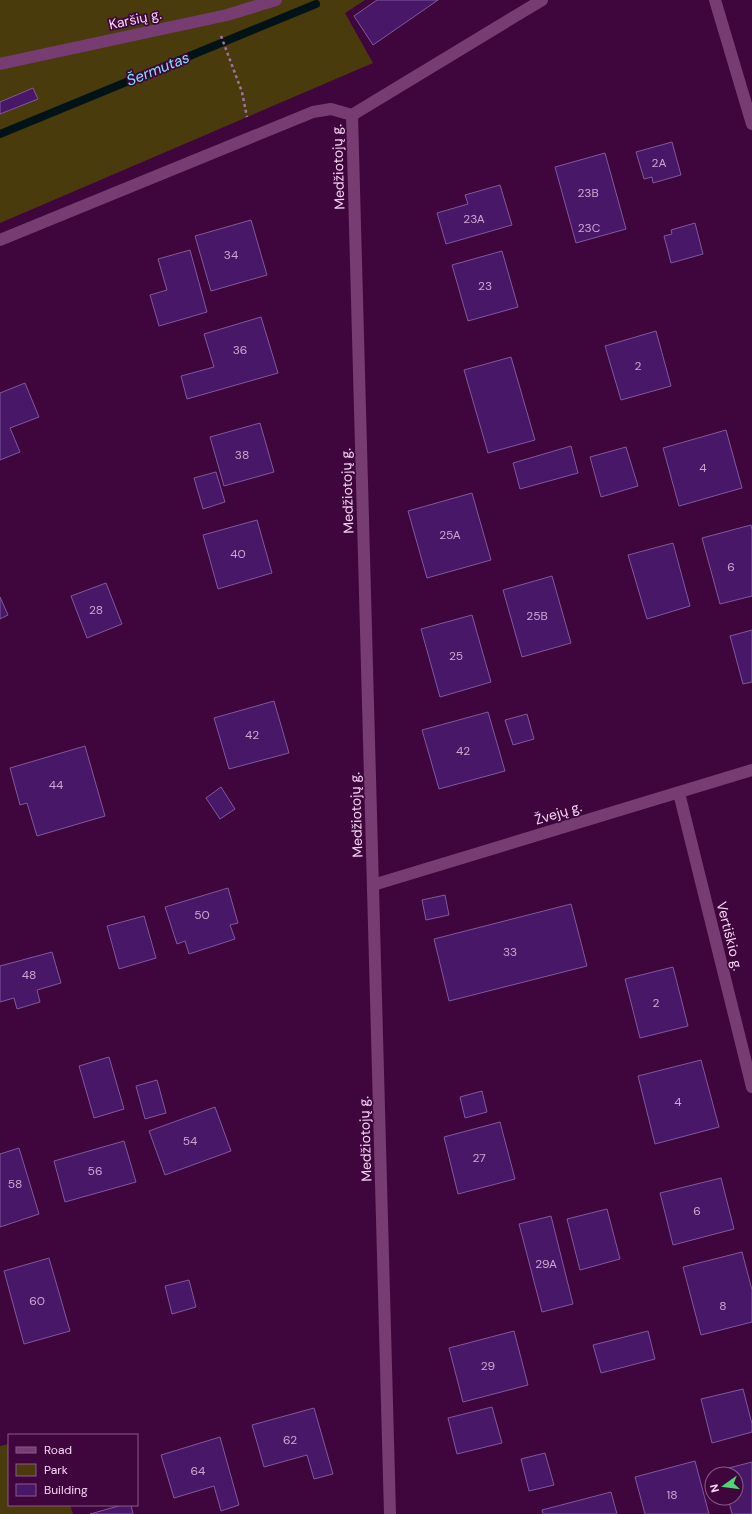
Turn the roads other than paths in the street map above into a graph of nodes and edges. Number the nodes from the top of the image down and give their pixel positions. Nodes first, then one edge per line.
1 (276, 0) edge
2 (542, 0) edge
3 (715, 0) edge
4 (0, 64) edge
5 (352, 115) junction
6 (752, 124) edge
7 (0, 240) edge
8 (752, 770) edge
9 (679, 793) junction
10 (373, 885) junction
11 (752, 1087) edge
12 (390, 1514) edge

1 - 4 street, Karšių g.
2 - 5 street, Medžiotojų g.
3 - 6 street
5 - 7 street, Medžiotojų g.
5 - 10 street, Medžiotojų g.
8 - 9 street, Žvejų g.
9 - 10 street, Žvejų g.
9 - 11 street, Vertiškio g.
10 - 12 street, Medžiotojų g.

